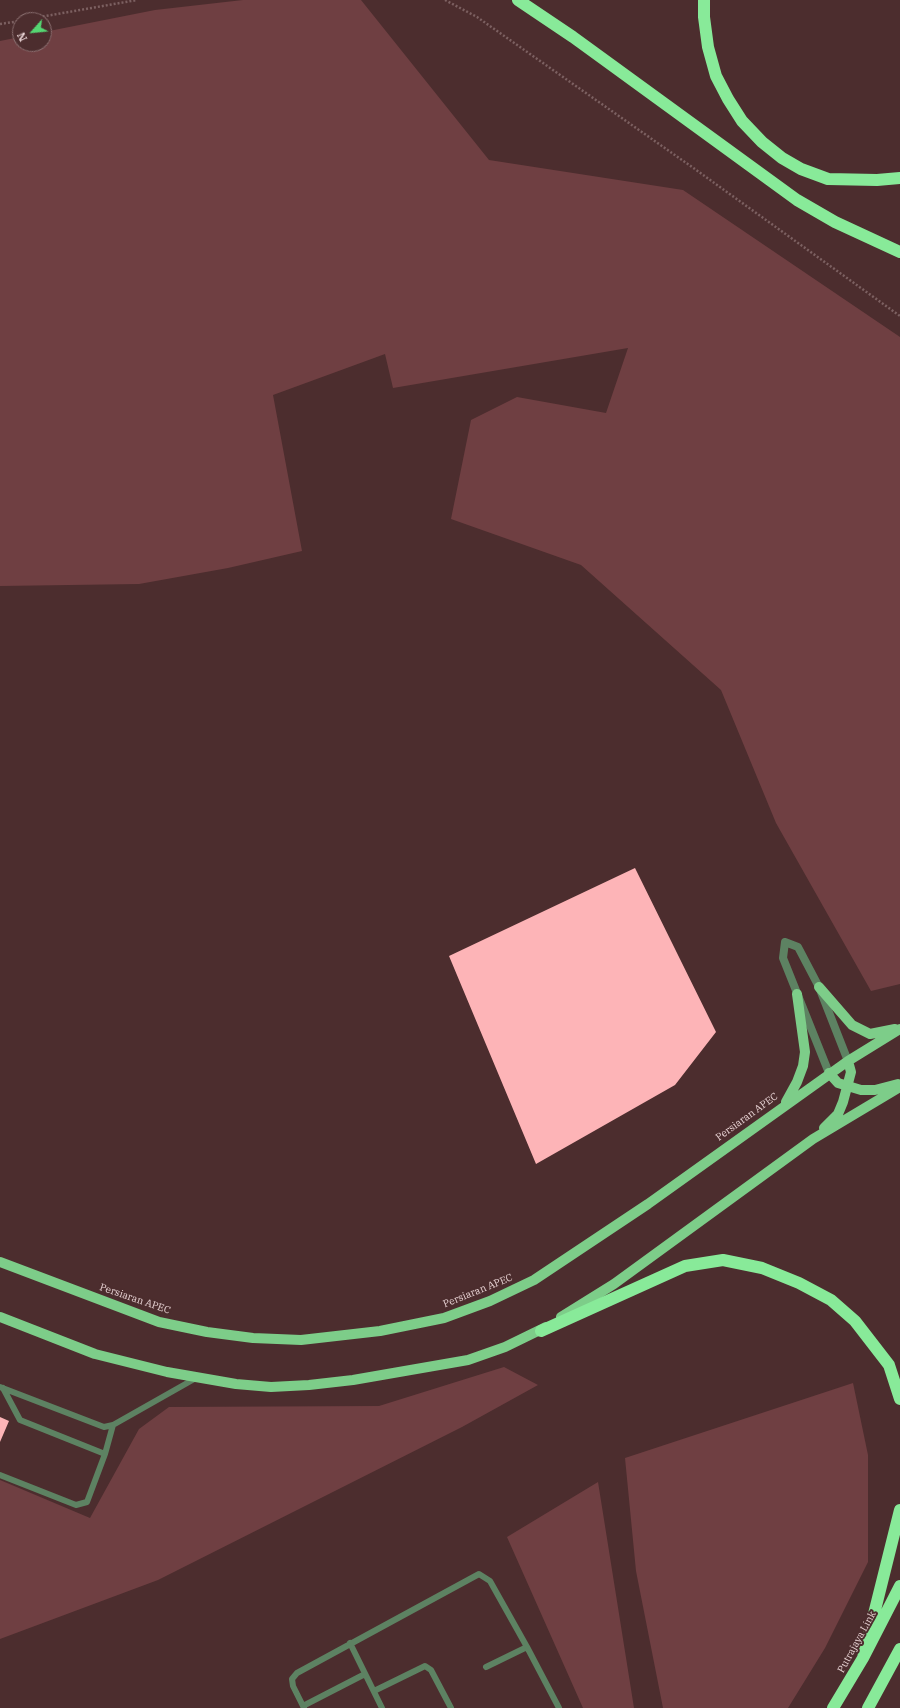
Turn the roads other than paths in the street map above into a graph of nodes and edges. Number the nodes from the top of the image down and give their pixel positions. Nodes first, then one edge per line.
1 (518, 0) edge
2 (704, 0) edge
3 (900, 178) edge
4 (900, 252) edge
5 (819, 987) junction
6 (797, 994) junction
7 (900, 1028) edge
8 (848, 1061) junction
9 (829, 1074) junction
10 (900, 1084) edge
11 (847, 1086) junction
12 (900, 1087) edge
13 (784, 1105) junction
14 (813, 1139) junction
15 (0, 1262) edge
16 (0, 1317) edge
17 (541, 1331) junction
18 (197, 1377) junction
19 (2, 1388) edge
20 (900, 1399) edge
21 (113, 1425) junction
22 (105, 1454) junction
23 (0, 1475) edge
24 (900, 1510) edge
25 (900, 1586) edge
26 (350, 1643) junction
27 (527, 1646) junction
28 (900, 1649) edge
29 (863, 1658) junction
30 (486, 1667) dead end
31 (365, 1674) junction
32 (374, 1691) junction
33 (303, 1707) edge
34 (382, 1708) edge
35 (451, 1708) edge
36 (559, 1708) edge
37 (833, 1708) edge
38 (868, 1708) edge

1 - 4 highway
2 - 3 highway
5 - 6 street
5 - 7 main road
5 - 8 street
6 - 9 street
6 - 13 main road
7 - 8 main road, Persiaran APEC
8 - 9 main road, Persiaran APEC
8 - 11 main road
9 - 11 main road
9 - 13 main road, Persiaran APEC
10 - 11 main road
11 - 14 main road
12 - 14 main road
13 - 15 main road, Persiaran APEC
14 - 17 main road
16 - 18 main road
17 - 18 main road
17 - 20 highway
18 - 21 lane
19 - 21 lane
19 - 22 lane
21 - 22 lane
22 - 23 lane
24 - 29 highway
25 - 29 highway, Putrajaya Link
26 - 27 lane
26 - 31 lane
26 - 33 lane
27 - 30 lane
27 - 36 lane
28 - 38 highway
29 - 37 highway, Putrajaya Link
31 - 32 lane
31 - 33 lane
32 - 34 lane
32 - 35 lane

